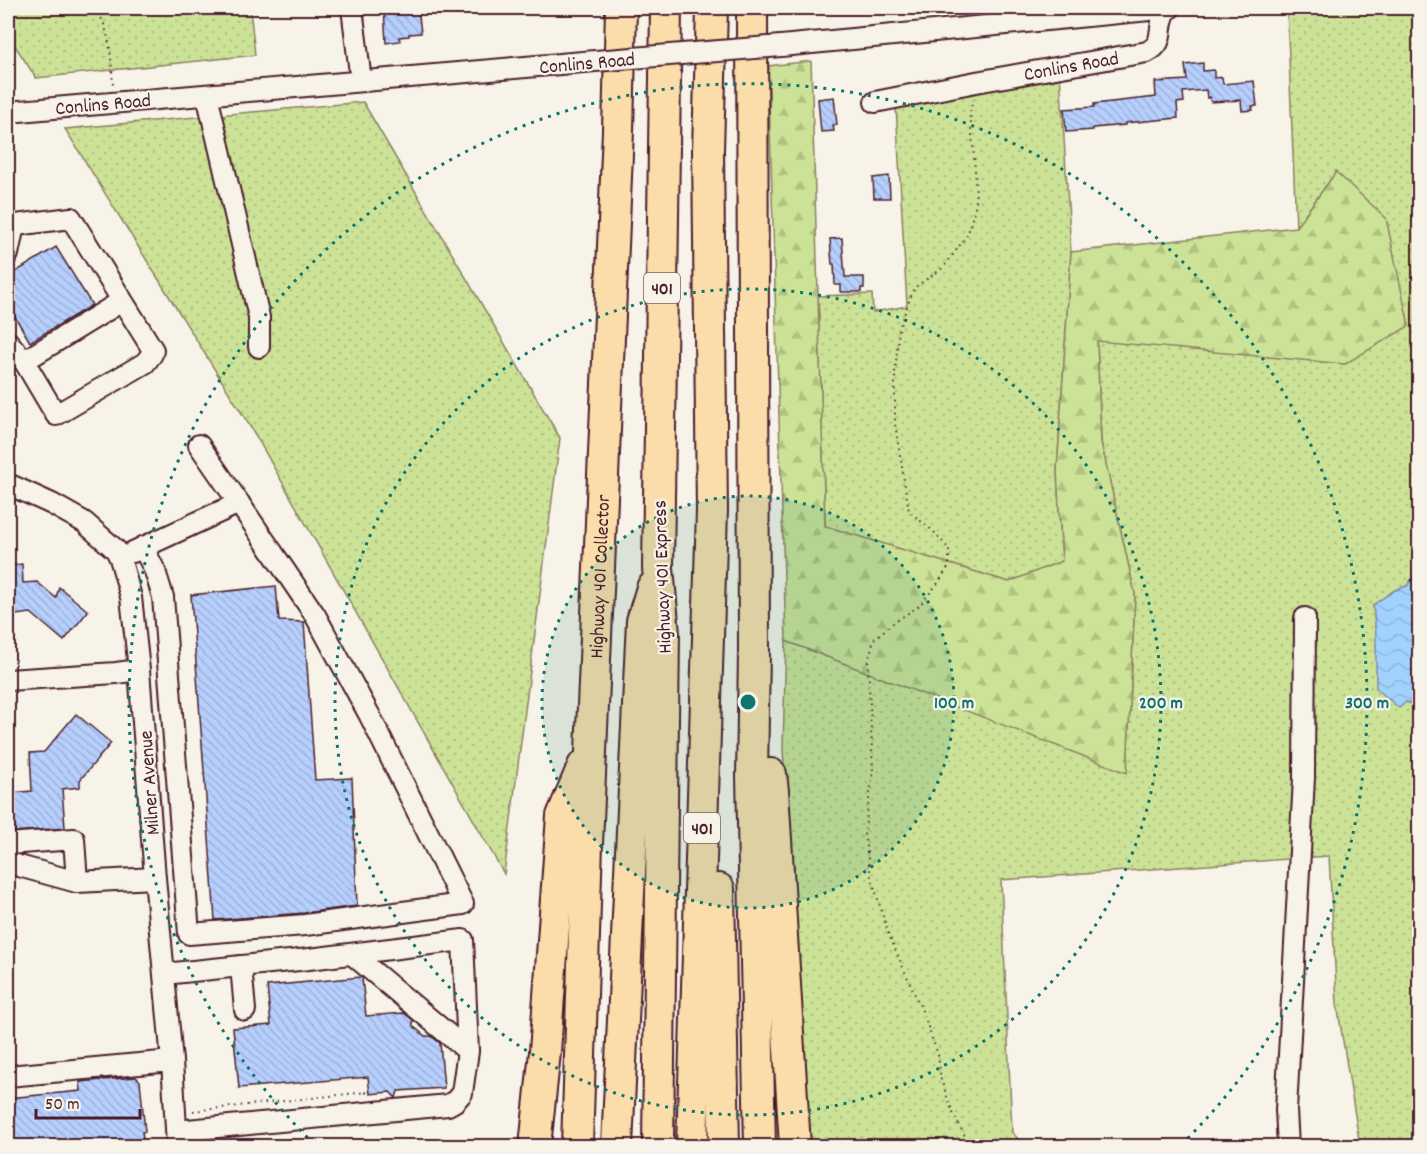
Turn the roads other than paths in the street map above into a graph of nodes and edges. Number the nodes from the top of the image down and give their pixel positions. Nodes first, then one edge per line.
1 (352, 8) edge
2 (621, 8) edge
3 (666, 8) edge
4 (712, 8) edge
5 (752, 8) edge
6 (1168, 8) edge
7 (361, 81) junction
8 (207, 95) junction
9 (875, 102) dead end
10 (8, 112) edge
11 (11, 226) edge
12 (8, 254) edge
13 (122, 301) junction
14 (8, 342) edge
15 (259, 347) dead end
16 (24, 361) junction
17 (199, 445) dead end
18 (8, 484) edge
19 (239, 503) junction
20 (712, 510) junction
21 (143, 547) junction
22 (120, 558) junction
23 (658, 568) junction
24 (1305, 618) dead end
25 (754, 652) junction
26 (139, 670) junction
27 (8, 680) edge
28 (591, 747) junction
29 (8, 844) edge
30 (8, 863) edge
31 (155, 878) junction
32 (77, 882) junction
33 (352, 954) junction
34 (240, 966) junction
35 (164, 974) junction
36 (245, 1010) dead end
37 (468, 1051) junction
38 (172, 1061) junction
39 (8, 1076) edge
40 (177, 1139) edge
41 (535, 1146) edge
42 (577, 1146) edge
43 (617, 1146) edge
44 (658, 1146) edge
45 (692, 1146) edge
46 (724, 1146) edge
47 (760, 1146) edge
48 (795, 1146) edge
49 (1288, 1146) edge

1 - 7 street
2 - 28 highway, Highway 401 Collector
3 - 23 highway, Highway 401 Express / 401
4 - 20 highway, 401
5 - 25 highway
6 - 7 street, Conlins Road, bridge
6 - 9 street, Conlins Road
7 - 8 street, Conlins Road
8 - 10 street, Conlins Road
8 - 15 street
11 - 12 street
11 - 13 street
13 - 16 street
13 - 16 street
14 - 16 street
17 - 19 street
18 - 22 street, Milner Avenue
19 - 21 street
19 - 21 street
20 - 45 highway, 401
20 - 46 highway
21 - 22 street
22 - 26 street, Milner Avenue
23 - 43 highway
23 - 44 highway, Highway 401 Express / 401
24 - 49 street
25 - 47 highway
25 - 48 highway
26 - 27 street
26 - 31 street, Milner Avenue
28 - 41 highway
28 - 42 highway, Highway 401 Collector
29 - 32 street
30 - 32 street
31 - 32 street
31 - 35 street, Milner Avenue
33 - 34 street
33 - 37 street
33 - 37 street
34 - 35 street
34 - 36 street
35 - 38 street, Milner Avenue
37 - 40 street
38 - 39 street
38 - 40 street, Milner Avenue

